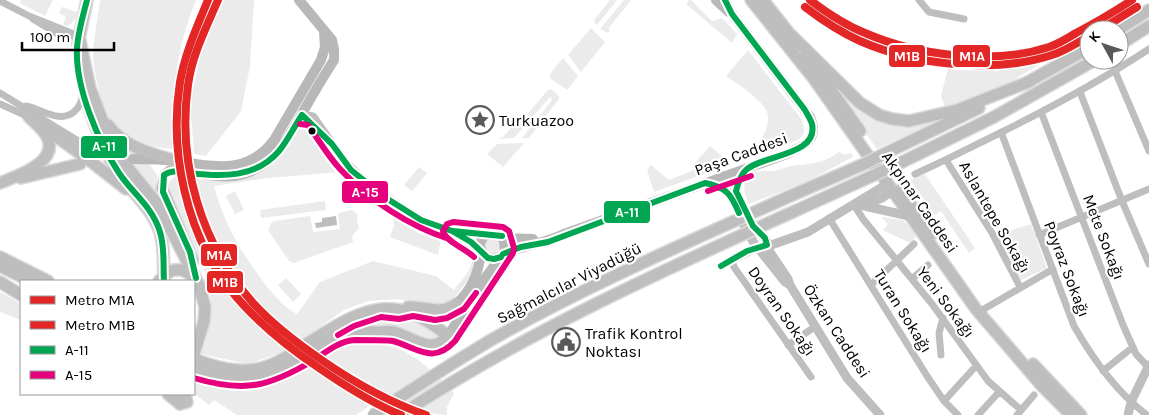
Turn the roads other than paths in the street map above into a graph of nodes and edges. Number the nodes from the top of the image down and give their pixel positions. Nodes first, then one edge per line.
1 (87, 0) edge
2 (299, 0) edge
3 (716, 0) edge
4 (725, 0) edge
5 (751, 0) edge
6 (763, 0) edge
7 (770, 0) edge
8 (920, 0) edge
9 (0, 1) edge
10 (1149, 10) edge
11 (732, 14) junction
12 (964, 20) dead end
13 (1129, 23) edge
14 (1149, 26) edge
15 (790, 34) junction
16 (79, 36) junction
17 (1129, 39) edge
18 (329, 45) junction
19 (1148, 51) edge
20 (1079, 54) edge
21 (1079, 69) edge
22 (1114, 71) junction
23 (1031, 81) junction
24 (84, 88) junction
25 (1080, 92) junction
26 (0, 93) edge
27 (0, 104) edge
28 (21, 106) junction
29 (293, 108) junction
30 (1041, 112) junction
31 (302, 115) junction
32 (101, 116) junction
33 (29, 118) junction
34 (1001, 132) junction
35 (94, 150) dead end
36 (1149, 151) edge
37 (133, 159) dead end
38 (145, 159) junction
39 (946, 160) junction
40 (80, 164) dead end
41 (173, 165) junction
42 (748, 168) junction
43 (209, 171) junction
44 (915, 174) dead end
45 (727, 175) junction
46 (0, 183) edge
47 (706, 183) junction
48 (892, 186) junction
49 (162, 188) junction
50 (1149, 189) edge
51 (733, 191) junction
52 (1122, 201) junction
53 (857, 205) junction
54 (148, 210) junction
55 (909, 216) junction
56 (829, 218) junction
57 (1081, 218) junction
58 (452, 231) junction
59 (564, 234) junction
60 (1039, 234) junction
61 (486, 235) junction
62 (763, 236) junction
63 (793, 237) junction
64 (503, 238) junction
65 (914, 244) dead end
66 (759, 245) junction
67 (481, 251) junction
68 (0, 256) edge
69 (502, 256) junction
70 (732, 260) junction
71 (897, 260) junction
72 (1149, 264) edge
73 (928, 265) dead end
74 (0, 266) edge
75 (722, 266) dead end
76 (1053, 269) junction
77 (0, 275) edge
78 (912, 278) junction
79 (28, 280) edge
80 (46, 280) edge
81 (162, 280) edge
82 (197, 281) junction
83 (0, 282) edge
84 (20, 285) edge
85 (870, 285) junction
86 (0, 287) edge
87 (1020, 287) junction
88 (20, 294) edge
89 (20, 298) edge
90 (195, 304) edge
91 (456, 304) joint
92 (984, 309) junction
93 (399, 310) junction
94 (943, 318) junction
95 (816, 326) junction
96 (448, 336) junction
97 (788, 345) junction
98 (1133, 346) junction
99 (195, 350) edge
100 (940, 355) dead end
101 (195, 359) edge
102 (976, 366) junction
103 (1149, 367) edge
104 (195, 369) edge
105 (1103, 371) junction
106 (811, 377) dead end
107 (999, 392) junction
108 (1034, 395) dead end
109 (944, 401) junction
110 (1131, 402) junction
111 (1019, 412) edge
112 (372, 415) edge
113 (400, 415) edge
114 (880, 415) edge
115 (958, 415) edge
116 (978, 415) edge
117 (1071, 415) edge
118 (1080, 415) edge
119 (1128, 415) edge
120 (1147, 415) edge

1 - 16 main road
2 - 18 main road
3 - 11 main road, Paşa Caddesi
4 - 11 main road, Paşa Caddesi
5 - 48 main road, Akpınar Caddesi
6 - 15 main road, Akpınar Caddesi
7 - 15 street
8 - 12 street
9 - 16 street
10 - 13 main road
11 - 42 main road, Paşa Caddesi
14 - 17 main road
15 - 23 main road
15 - 48 main road, Akpınar Caddesi
16 - 24 main road
16 - 32 main road
18 - 29 main road
18 - 31 main road
19 - 22 street
20 - 23 main road
21 - 113 main road, Sağmalcılar Viyadüğü, bridge
22 - 25 street
22 - 36 street
23 - 112 main road, Sağmalcılar Viyadüğü, bridge
24 - 28 street
24 - 54 main road
25 - 30 street
25 - 52 street
26 - 28 street
27 - 33 street
28 - 35 street
29 - 31 street
29 - 43 main road
30 - 34 street
30 - 57 street, Mete Sokağı
31 - 43 main road
31 - 58 street
32 - 41 main road
32 - 82 main road
33 - 46 main road
33 - 54 main road
34 - 39 street
34 - 60 street, Poyraz Sokağı
37 - 38 main road
38 - 41 main road
38 - 49 main road
39 - 44 street
39 - 87 street, Aslantepe Sokağı
40 - 46 main road
41 - 43 main road
41 - 49 main road
42 - 45 main road, Paşa Caddesi
42 - 51 street
45 - 47 main road, Paşa Caddesi
45 - 51 street
47 - 51 street
47 - 59 main road, Paşa Caddesi
48 - 53 street
48 - 55 main road, Akpınar Caddesi
48 - 92 main road, Akpınar Caddesi
49 - 82 main road
50 - 52 street
51 - 62 street
51 - 66 street, Özkan Caddesi
52 - 57 street
52 - 72 street
53 - 55 street
53 - 56 street
53 - 71 street, Yeni Sokağı
54 - 81 main road
55 - 117 main road, Akpınar Caddesi
56 - 63 street
56 - 85 street, Turan Sokağı
57 - 60 street
57 - 98 street, Mete Sokağı
58 - 61 street
58 - 67 street
59 - 64 main road, Paşa Caddesi
59 - 69 main road, Paşa Caddesi
60 - 76 street, Poyraz Sokağı
61 - 64 main road
61 - 67 main road
62 - 63 street
62 - 66 street
63 - 66 street
64 - 69 main road
65 - 71 street
66 - 70 street
66 - 95 street, Özkan Caddesi
67 - 69 main road
67 - 91 main road
68 - 80 main road
69 - 96 main road
70 - 75 street
70 - 97 street, Doyran Sokağı
71 - 78 street, Yeni Sokağı
71 - 85 street
73 - 78 street
74 - 79 main road
76 - 87 street
76 - 105 street, Poyraz Sokağı
77 - 84 main road
78 - 94 street, Yeni Sokağı
81 - 82 main road
82 - 90 main road
82 - 99 main road
83 - 88 main road
85 - 109 street, Turan Sokağı
86 - 89 main road
87 - 92 street
91 - 93 main road
92 - 118 main road, Akpınar Caddesi
93 - 96 main road
93 - 101 main road
94 - 100 street
94 - 102 street, Yeni Sokağı
95 - 97 street
95 - 114 street, Özkan Caddesi
96 - 104 main road
97 - 106 street, Doyran Sokağı
98 - 103 street, Mete Sokağı
98 - 105 street
102 - 107 street, Yeni Sokağı
102 - 109 street
103 - 110 street
105 - 110 street, Poyraz Sokağı
107 - 111 street, Yeni Sokağı
107 - 116 street
108 - 111 street
109 - 115 street, Turan Sokağı
110 - 119 street
110 - 120 street, Poyraz Sokağı

